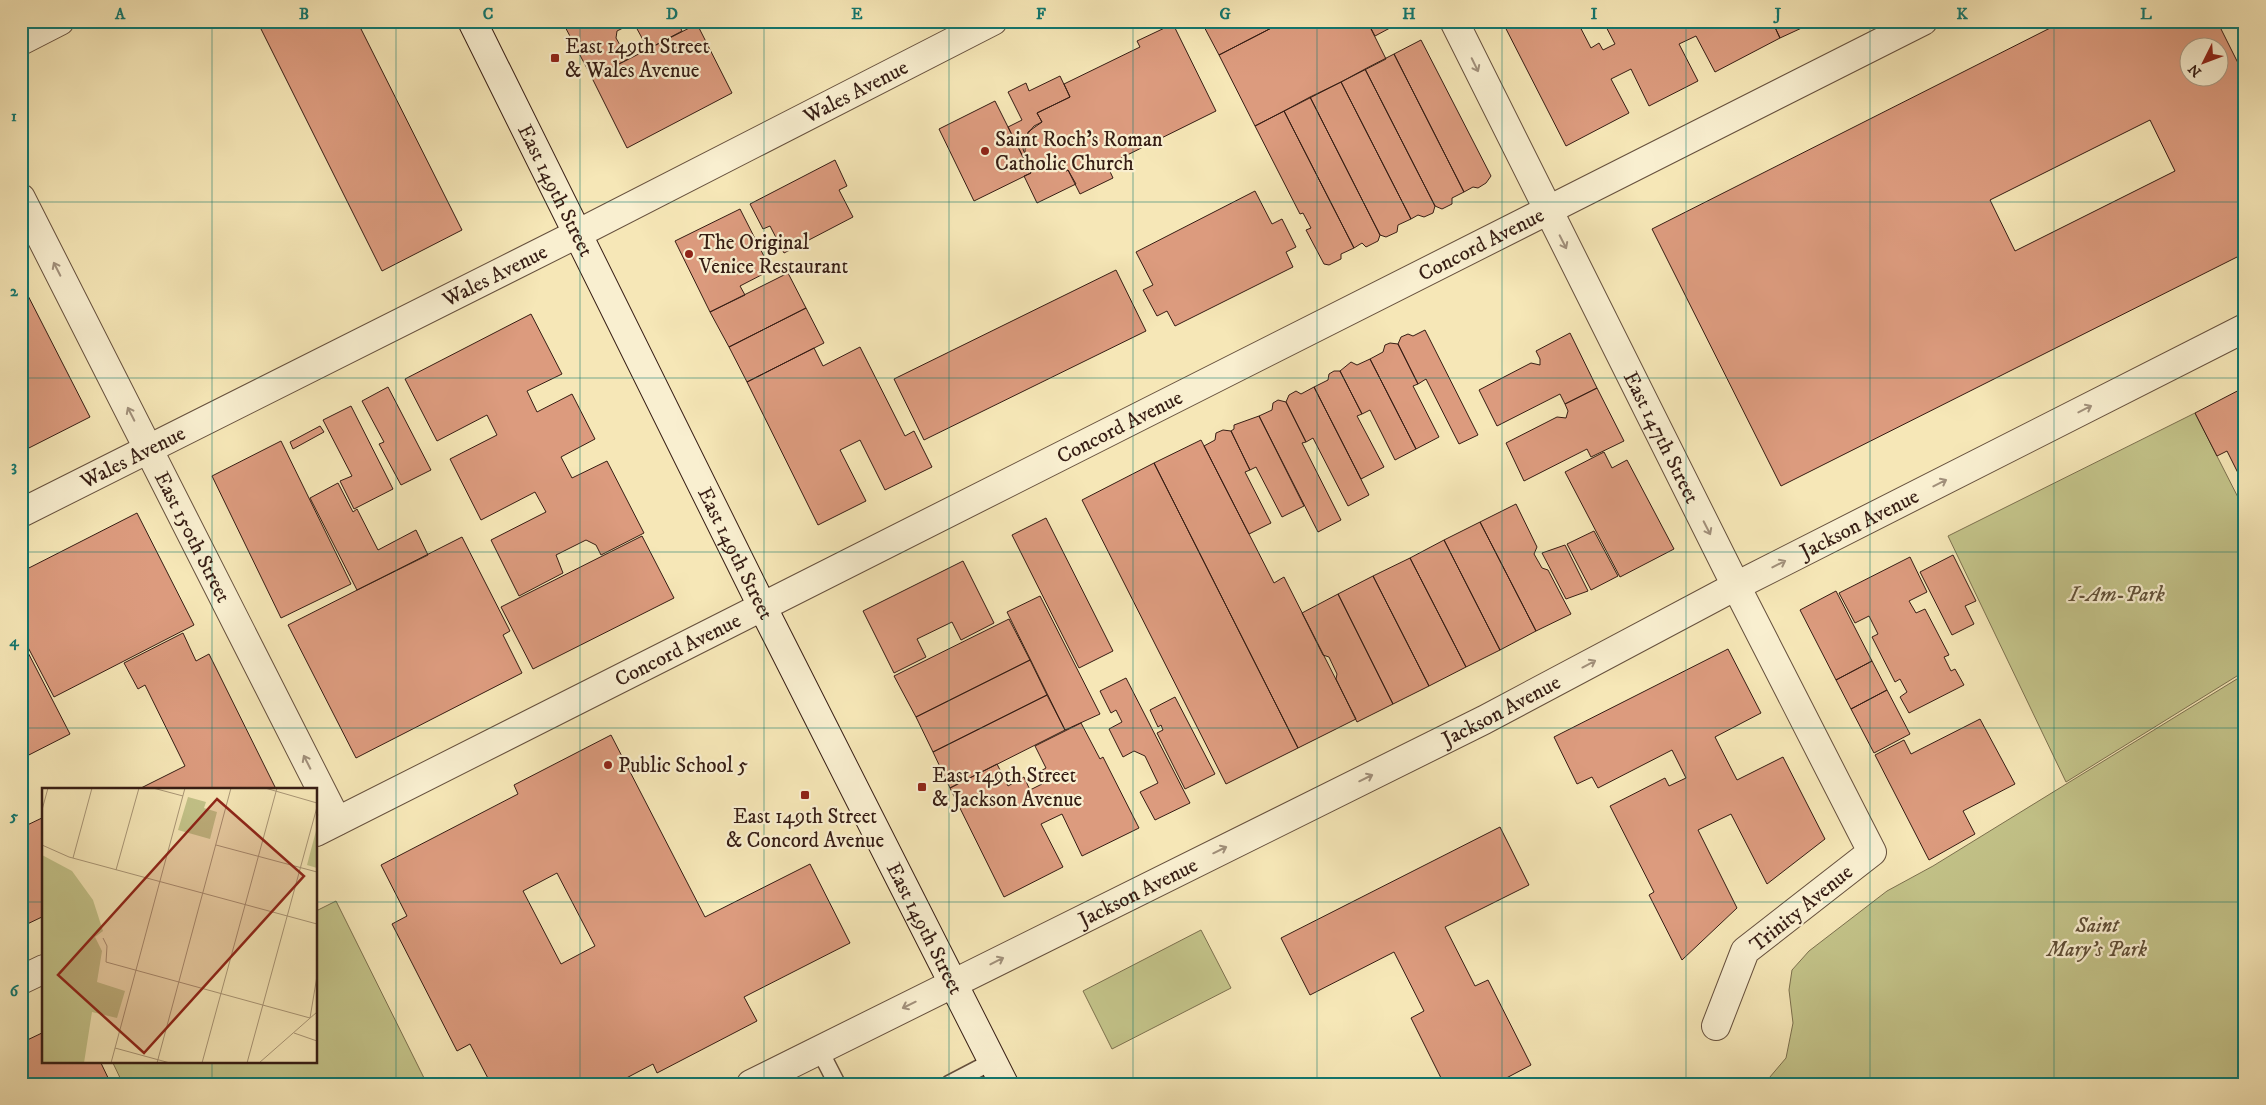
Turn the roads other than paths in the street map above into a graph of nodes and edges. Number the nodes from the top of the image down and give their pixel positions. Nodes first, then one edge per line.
1 (60, 21) edge
2 (472, 21) edge
3 (993, 21) edge
4 (1454, 21) edge
5 (1923, 21) edge
6 (21, 41) edge
7 (21, 198) edge
8 (1547, 211) junction
9 (578, 233) junction
10 (2245, 328) edge
11 (149, 449) junction
12 (21, 512) edge
13 (1736, 586) junction
14 (763, 608) junction
15 (309, 788) edge
16 (318, 807) edge
17 (327, 826) edge
18 (1872, 852) joint
19 (42, 970) edge
20 (21, 980) edge
21 (953, 983) junction
22 (1716, 1026) dead end
23 (819, 1049) junction
24 (998, 1072) edge
25 (751, 1084) edge
26 (838, 1084) edge
27 (949, 1084) edge

1 - 6 street
2 - 9 street, East 149th Street
3 - 9 street, Wales Avenue
4 -> 8 street, East 147th Street
5 - 8 street, Concord Avenue
11 -> 7 street, East 150th Street
8 -> 13 street, East 147th Street
8 - 14 street, Concord Avenue
9 - 11 street, Wales Avenue
9 - 14 street, East 149th Street
13 -> 10 street, Jackson Avenue
11 - 12 street, Wales Avenue
15 -> 11 street, East 150th Street
13 - 18 street, East 147th Street
21 -> 13 street, Jackson Avenue
14 - 17 street, Concord Avenue
14 - 21 street, East 149th Street
17 -> 16 street, East 150th Street
18 - 22 street, Trinity Avenue
19 - 20 street
21 -> 23 street, Jackson Avenue
21 - 24 street, East 149th Street
23 - 25 street, Jackson Avenue
23 - 26 lane
24 - 27 lane

